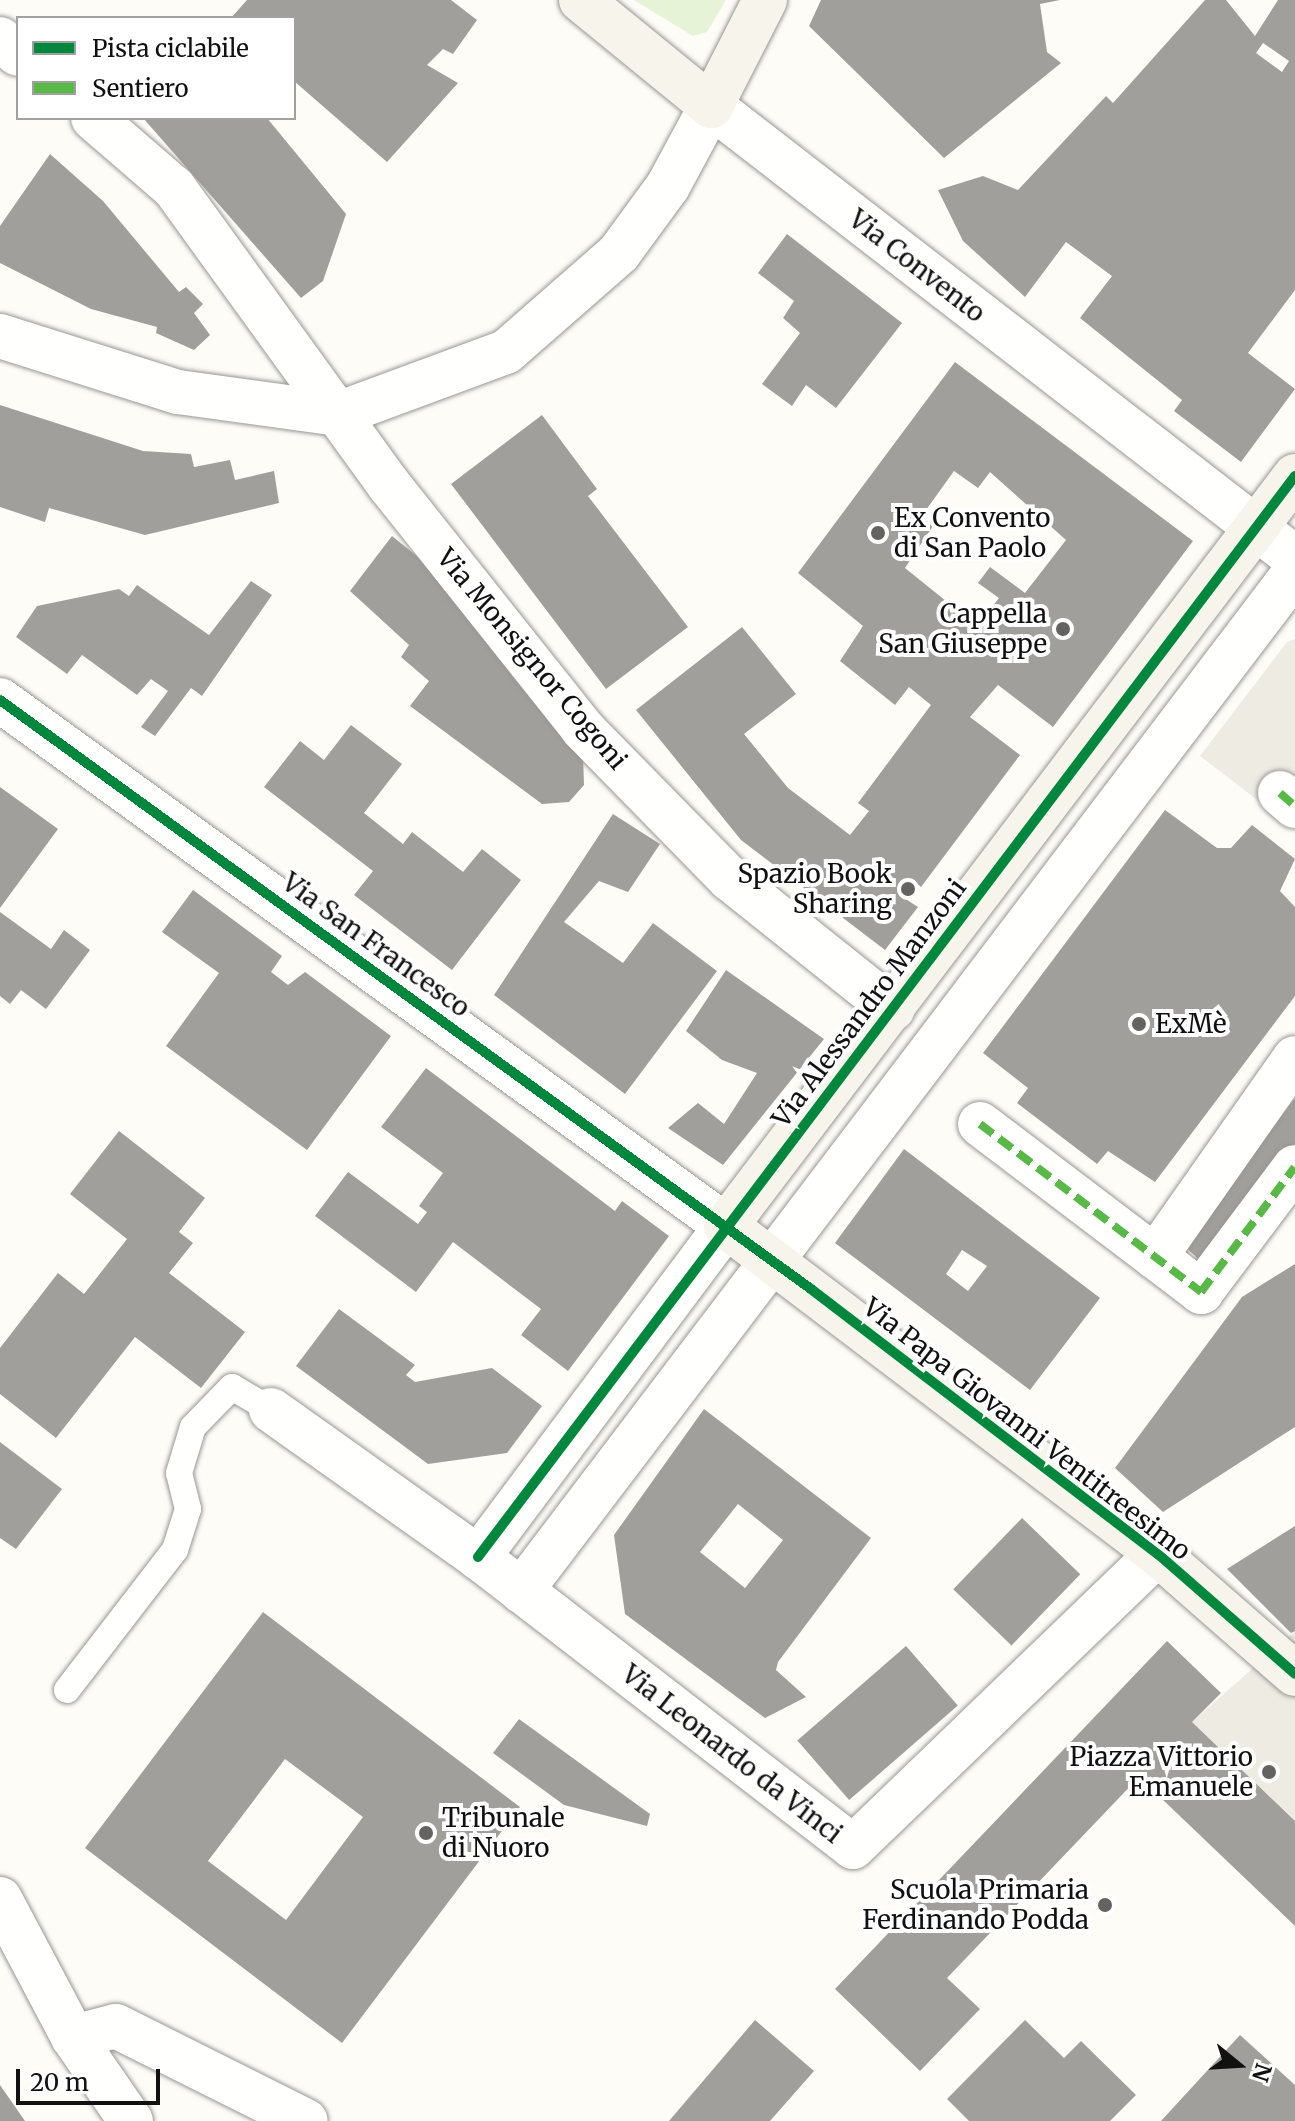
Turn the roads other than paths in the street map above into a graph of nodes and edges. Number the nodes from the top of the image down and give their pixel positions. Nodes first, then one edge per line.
1 (581, 0) edge
2 (765, 0) edge
3 (0, 39) edge
4 (16, 52) edge
5 (711, 106) junction
6 (95, 120) edge
7 (0, 336) edge
8 (338, 414) junction
9 (1295, 476) edge
10 (1256, 528) junction
11 (1295, 558) edge
12 (1295, 572) edge
13 (0, 700) edge
14 (893, 1009) junction
15 (1295, 1058) edge
16 (980, 1124) dead end
17 (1295, 1167) edge
18 (726, 1226) junction
19 (1155, 1257) junction
20 (771, 1260) junction
21 (271, 1410) joint
22 (1158, 1554) junction
23 (478, 1557) junction
24 (521, 1591) junction
25 (1295, 1674) edge
26 (67, 1690) dead end
27 (0, 1899) edge
28 (73, 2037) junction
29 (131, 2121) edge
30 (306, 2121) edge

1 - 5 street, Via Convento
2 - 5 street
3 - 4 street
5 - 8 street
5 - 10 street, Via Convento
6 - 8 street, Via Monsignor Cogoni
7 - 8 street
8 - 14 street, Via Monsignor Cogoni
9 - 10 street, Via Alessandro Manzoni
10 - 11 street
10 - 14 street, Via Alessandro Manzoni
12 - 20 street
13 - 18 street, Via San Francesco
14 - 18 street, Via Alessandro Manzoni
15 - 19 street
16 - 19 street
17 - 19 street
18 - 20 street, Via Papa Giovanni Ventitreesimo
18 - 23 street, Via Alessandro Manzoni
20 - 22 street, Via Papa Giovanni Ventitreesimo
20 - 24 street
21 - 23 street, Via Leonardo da Vinci
21 - 26 lane
22 - 24 street, Via Leonardo da Vinci
22 - 25 street, Via Papa Giovanni Ventitreesimo
23 - 24 street, Via Leonardo da Vinci
27 - 28 street
28 - 29 street
28 - 30 street

